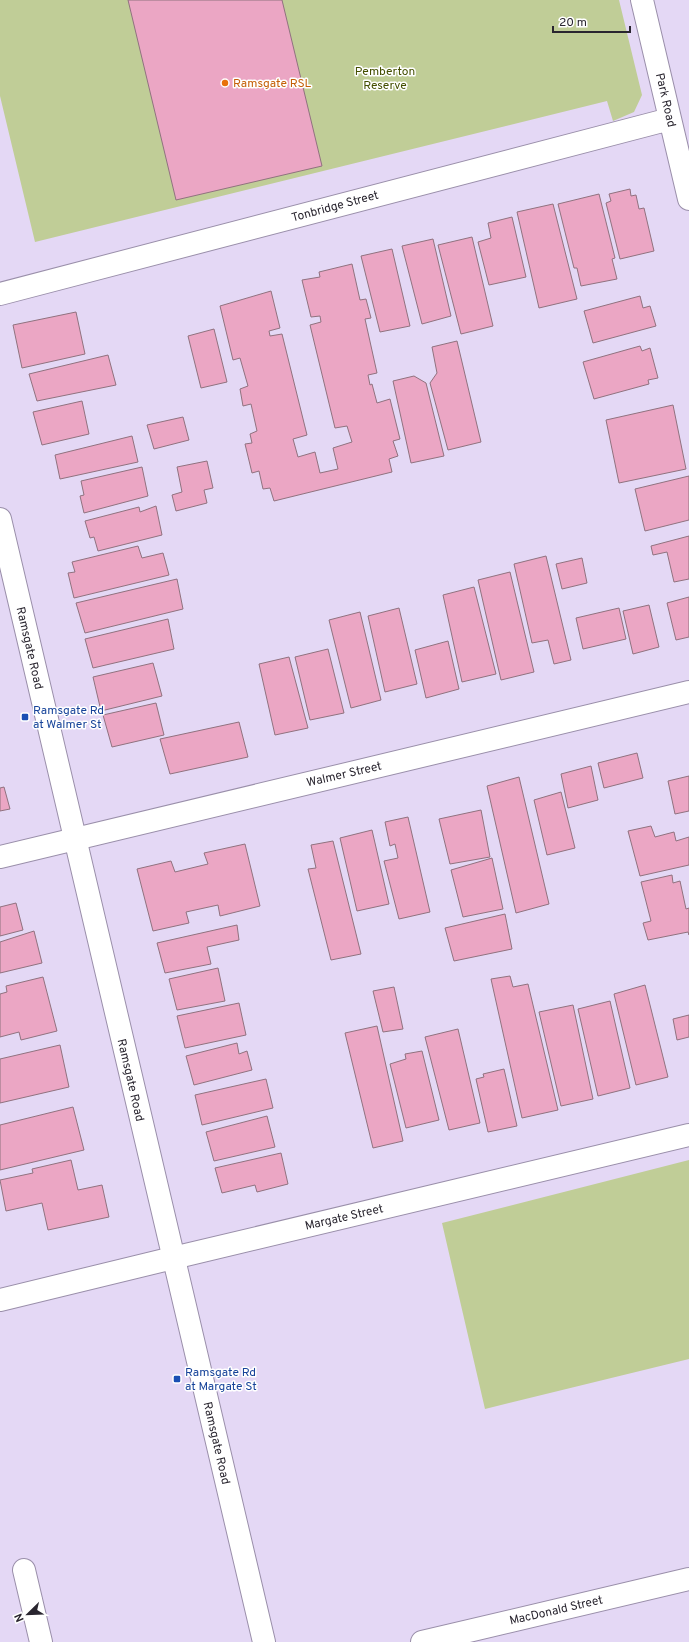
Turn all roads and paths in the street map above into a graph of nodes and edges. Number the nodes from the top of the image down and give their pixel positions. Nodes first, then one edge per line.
1 (642, 0) edge
2 (670, 119) junction
3 (689, 199) edge
4 (0, 294) edge
5 (0, 519) edge
6 (689, 692) edge
7 (75, 838) junction
8 (0, 857) edge
9 (689, 1135) edge
10 (173, 1258) junction
11 (0, 1300) edge
12 (24, 1570) dead end
13 (689, 1579) edge
14 (41, 1642) edge
15 (264, 1642) edge
16 (422, 1642) edge

1 - 2 street, Park Road
2 - 3 street, Park Road
2 - 4 street, Tonbridge Street
5 - 7 street, Ramsgate Road
6 - 7 street, Walmer Street
7 - 8 street, Walmer Street
7 - 10 street, Ramsgate Road
9 - 10 street, Margate Street
10 - 11 street, Margate Street
10 - 15 street, Ramsgate Road
12 - 14 street
13 - 16 street, MacDonald Street

